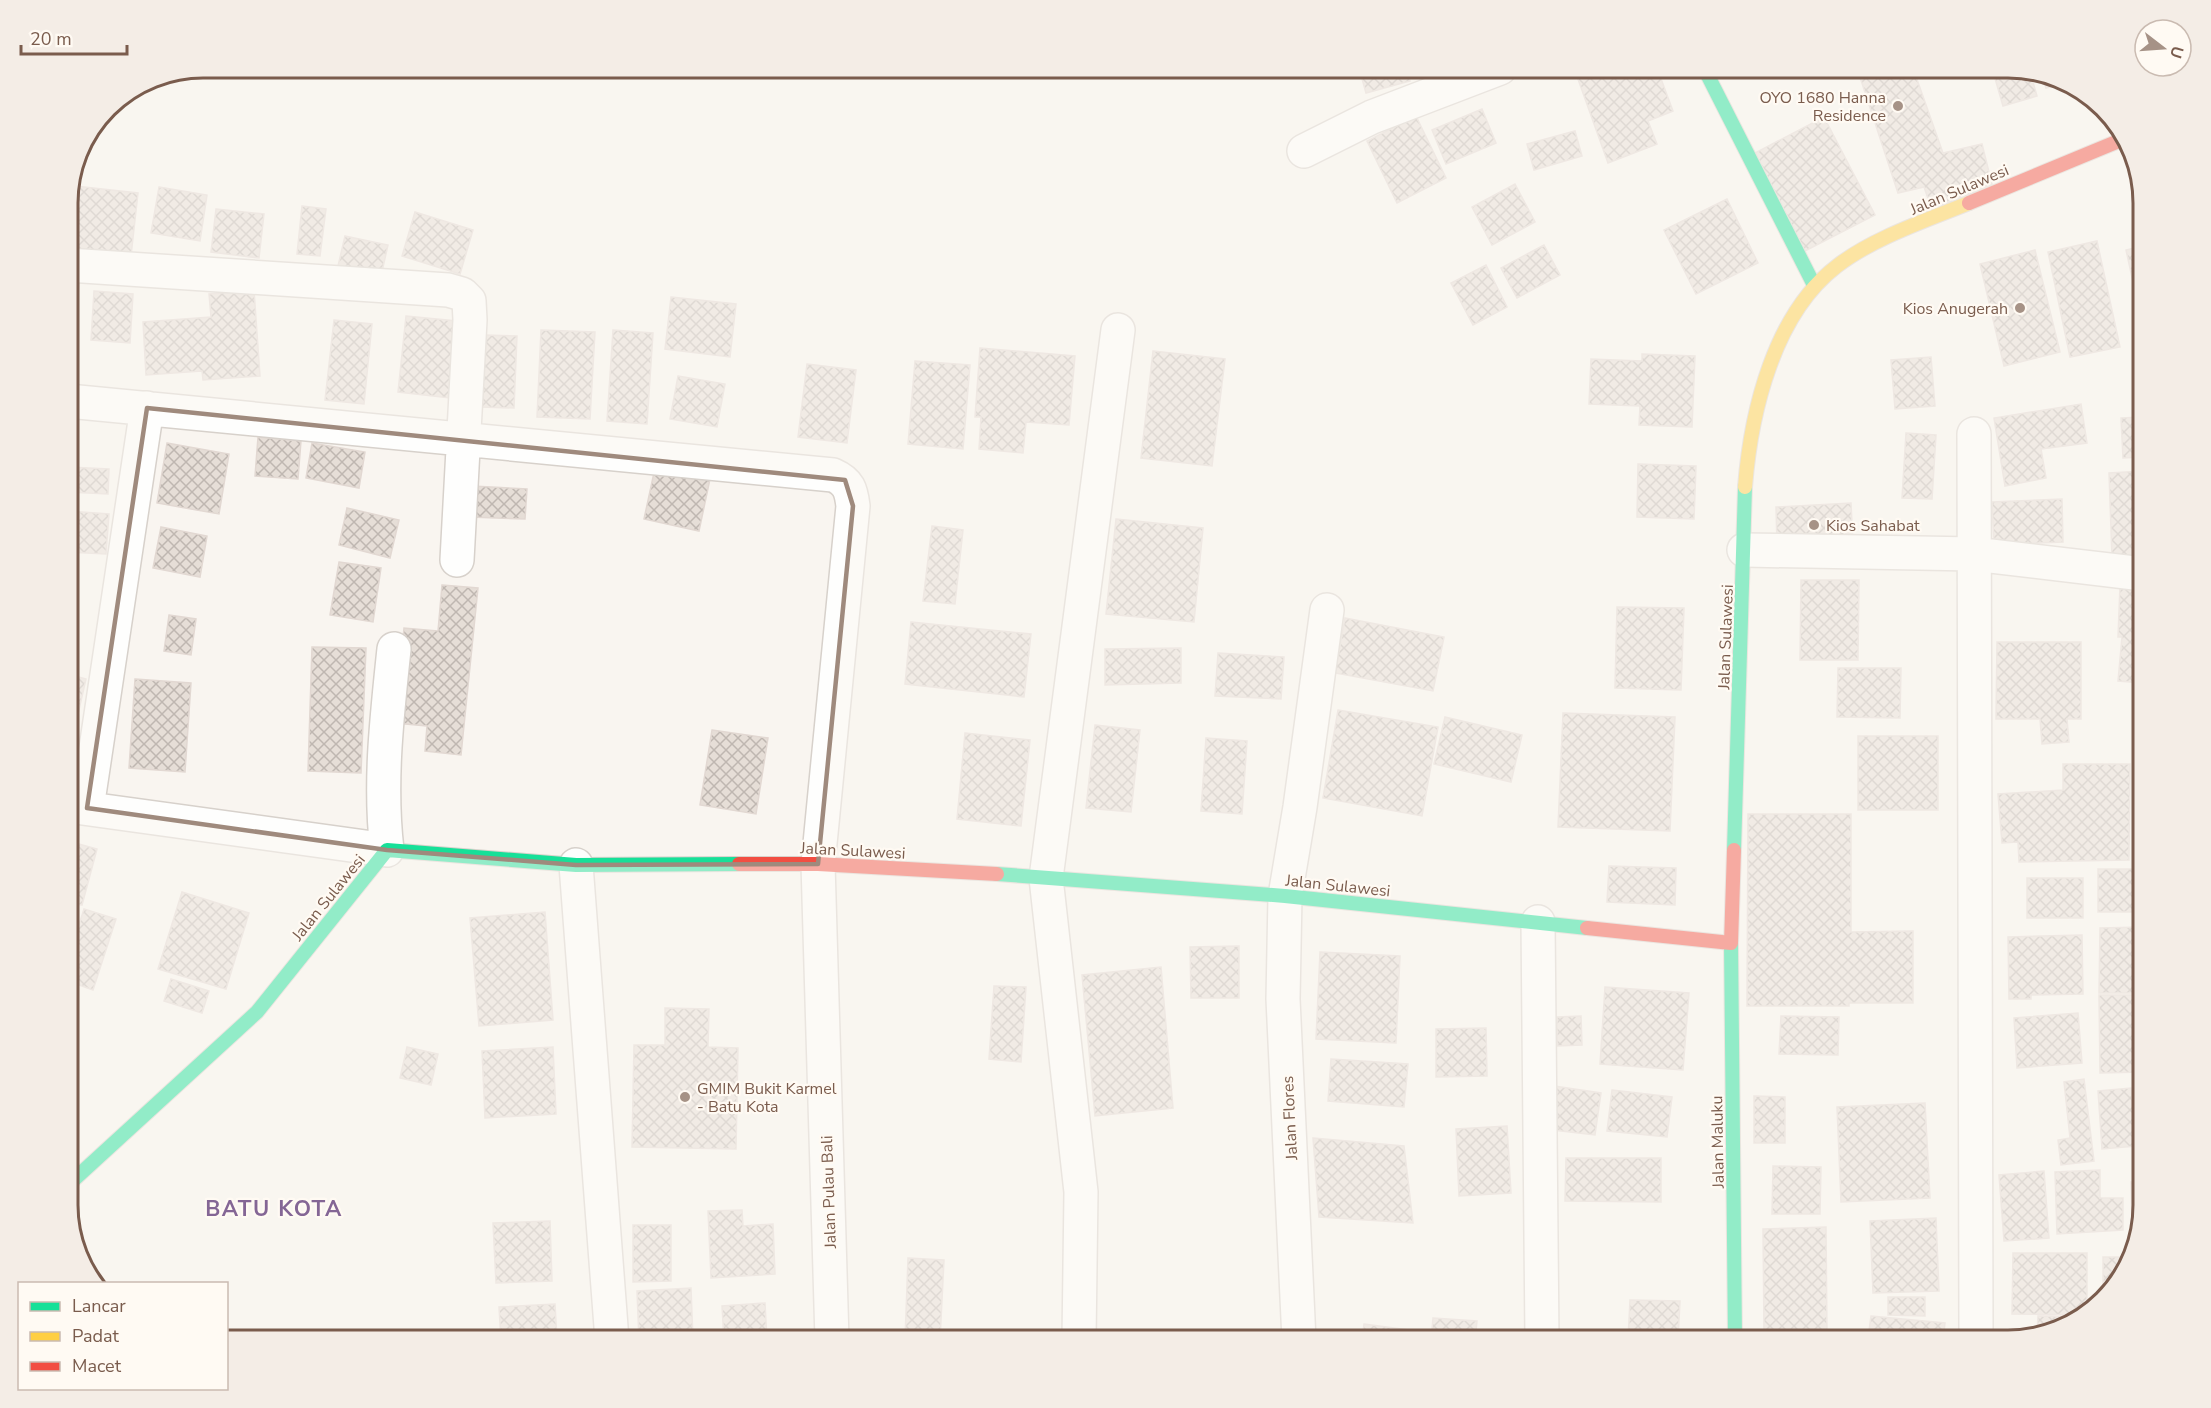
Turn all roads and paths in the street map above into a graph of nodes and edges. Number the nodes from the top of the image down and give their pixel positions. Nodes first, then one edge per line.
1 (1474, 78) edge
2 (1709, 78) edge
3 (2116, 142) edge
4 (1304, 151) dead end
5 (78, 266) edge
6 (1814, 285) junction
7 (1118, 330) dead end
8 (78, 402) edge
9 (147, 408) junction
10 (1974, 434) dead end
11 (464, 441) junction
12 (1744, 550) junction
13 (1974, 554) junction
14 (457, 560) dead end
15 (2133, 573) edge
16 (1327, 610) dead end
17 (394, 650) dead end
18 (78, 807) edge
19 (387, 850) junction
20 (818, 864) junction
21 (576, 865) junction
22 (1046, 878) junction
23 (1285, 896) junction
24 (1538, 922) junction
25 (1731, 942) junction
26 (78, 1176) edge
27 (611, 1330) edge
28 (832, 1330) edge
29 (1079, 1330) edge
30 (1298, 1330) edge
31 (1542, 1330) edge
32 (1735, 1330) edge
33 (1976, 1330) edge

1 - 4 street
2 - 6 main road
3 - 6 main road, Jalan Sulawesi
5 - 11 street
6 - 12 main road, Jalan Sulawesi
7 - 22 street
8 - 9 street
9 - 11 street
9 - 18 street
10 - 13 street
11 - 14 street
11 - 20 street, Jalan Pulau Bali
12 - 13 street
12 - 25 main road, Jalan Sulawesi
13 - 15 street
13 - 33 street
16 - 23 street, Jalan Flores
17 - 19 street
18 - 19 street
19 - 21 main road, Jalan Sulawesi
19 - 26 main road, Jalan Sulawesi
20 - 21 main road, Jalan Sulawesi
20 - 22 main road, Jalan Sulawesi
20 - 28 street, Jalan Pulau Bali
21 - 27 street
22 - 23 main road, Jalan Sulawesi
22 - 29 street
23 - 24 main road, Jalan Sulawesi
23 - 30 street, Jalan Flores
24 - 25 main road, Jalan Sulawesi
24 - 31 street
25 - 32 main road, Jalan Maluku

